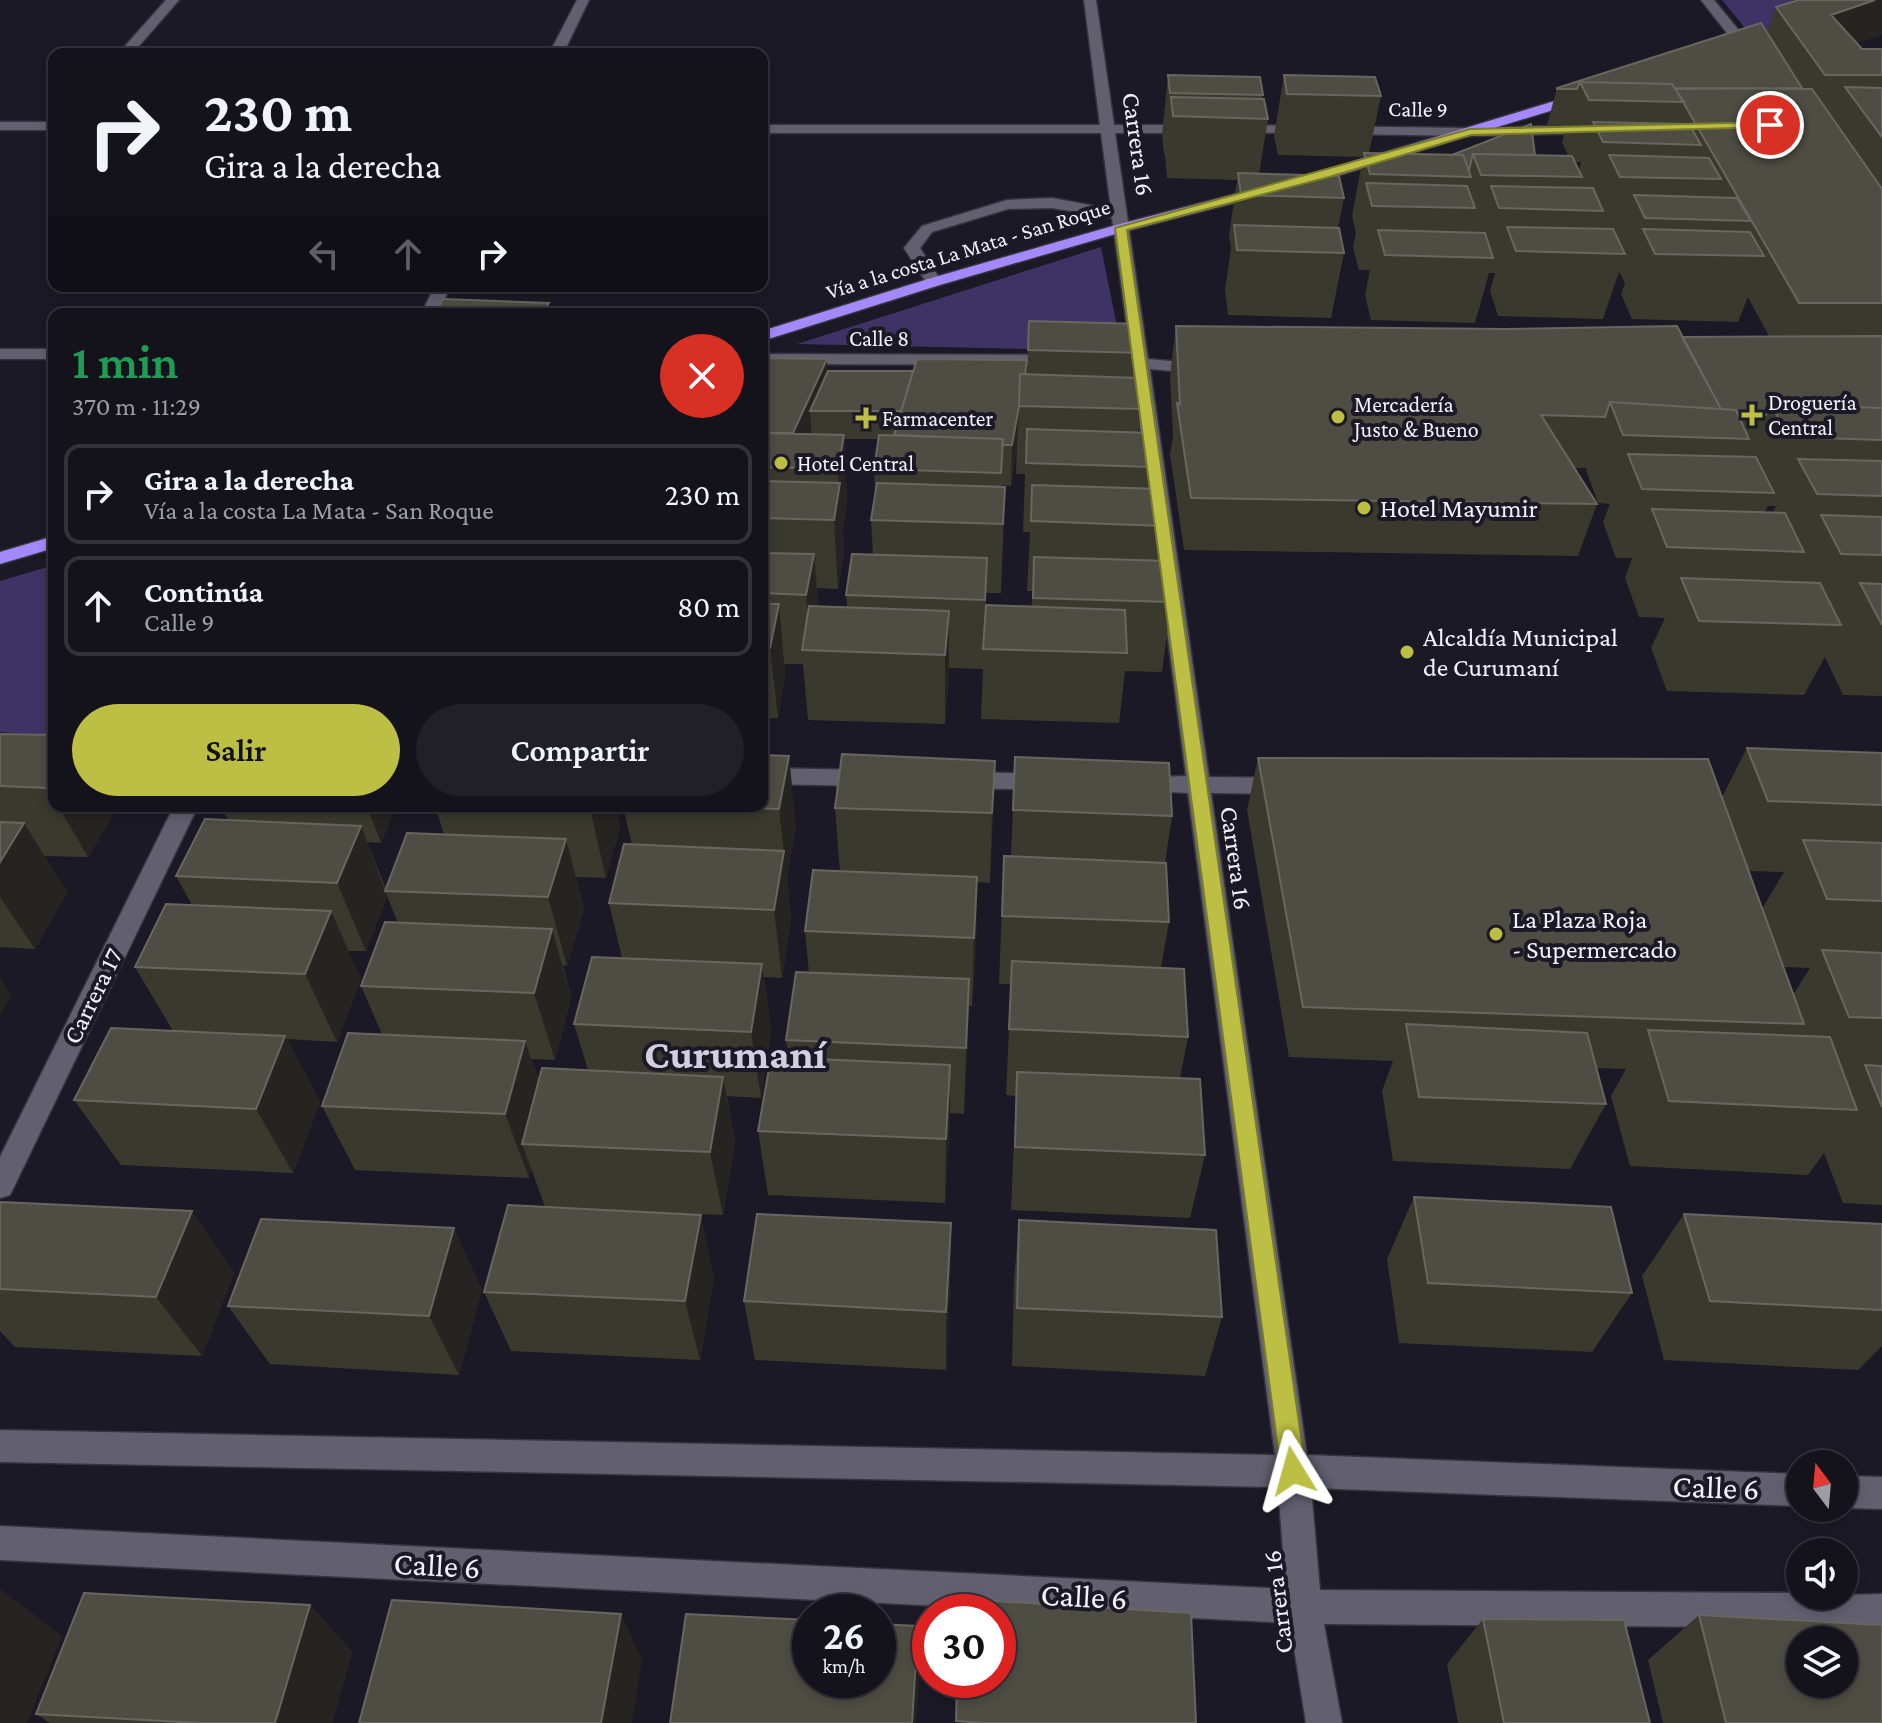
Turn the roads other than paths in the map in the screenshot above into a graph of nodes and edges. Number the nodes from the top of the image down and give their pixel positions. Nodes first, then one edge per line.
1 (173, 0) edge
2 (583, 0) edge
3 (1090, 0) edge
4 (1707, 0) edge
5 (1755, 45) junction
6 (130, 48) edge
7 (559, 48) edge
8 (1726, 55) edge
9 (1765, 73) edge
10 (1590, 94) edge
11 (0, 126) edge
12 (48, 126) edge
13 (1107, 128) junction
14 (768, 129) edge
15 (1612, 129) edge
16 (1470, 132) junction
17 (1120, 222) junction
18 (934, 282) junction
19 (768, 334) edge
20 (1173, 347) dead end
21 (0, 354) edge
22 (48, 354) edge
23 (768, 359) edge
24 (1077, 360) edge
25 (1108, 360) edge
26 (1140, 360) junction
27 (1226, 369) edge
28 (48, 544) edge
29 (0, 558) edge
30 (768, 776) edge
31 (902, 779) edge
32 (949, 780) edge
33 (1073, 782) edge
34 (1120, 783) edge
35 (1197, 785) junction
36 (1307, 787) edge
37 (183, 812) edge
38 (0, 1186) edge
39 (0, 1446) edge
40 (1293, 1471) junction
41 (1786, 1489) edge
42 (1858, 1492) edge
43 (1882, 1493) edge
44 (0, 1543) edge
45 (1304, 1607) junction
46 (1882, 1611) edge
47 (1324, 1723) edge

1 - 6 street
2 - 7 street
3 - 13 street, Carrera 16
4 - 5 street
5 - 8 highway
5 - 9 street
10 - 16 highway, Vía a la costa La Mata - San Roque
11 - 12 street
13 - 14 street, Calle 9
13 - 16 street, Calle 9
13 - 17 street, Carrera 16
15 - 16 street, Calle 9
16 - 17 highway, Vía a la costa La Mata - San Roque
17 - 18 highway, Vía a la costa La Mata - San Roque
17 - 18 street
17 - 26 street, Carrera 16
18 - 19 highway, Vía a la costa La Mata - San Roque
20 - 26 street
21 - 22 street
23 - 24 street, Calle 8
25 - 26 street
26 - 27 street
26 - 35 street, Carrera 16
28 - 29 highway
30 - 31 street
32 - 33 street
34 - 35 street
35 - 36 street
35 - 40 street, Carrera 16
37 - 38 street, Carrera 17
39 - 40 street, Calle 6
40 - 41 street, Calle 6
40 - 45 street, Carrera 16
42 - 43 street
44 - 45 street, Calle 6
45 - 46 street, Calle 6
45 - 47 street, Carrera 16

